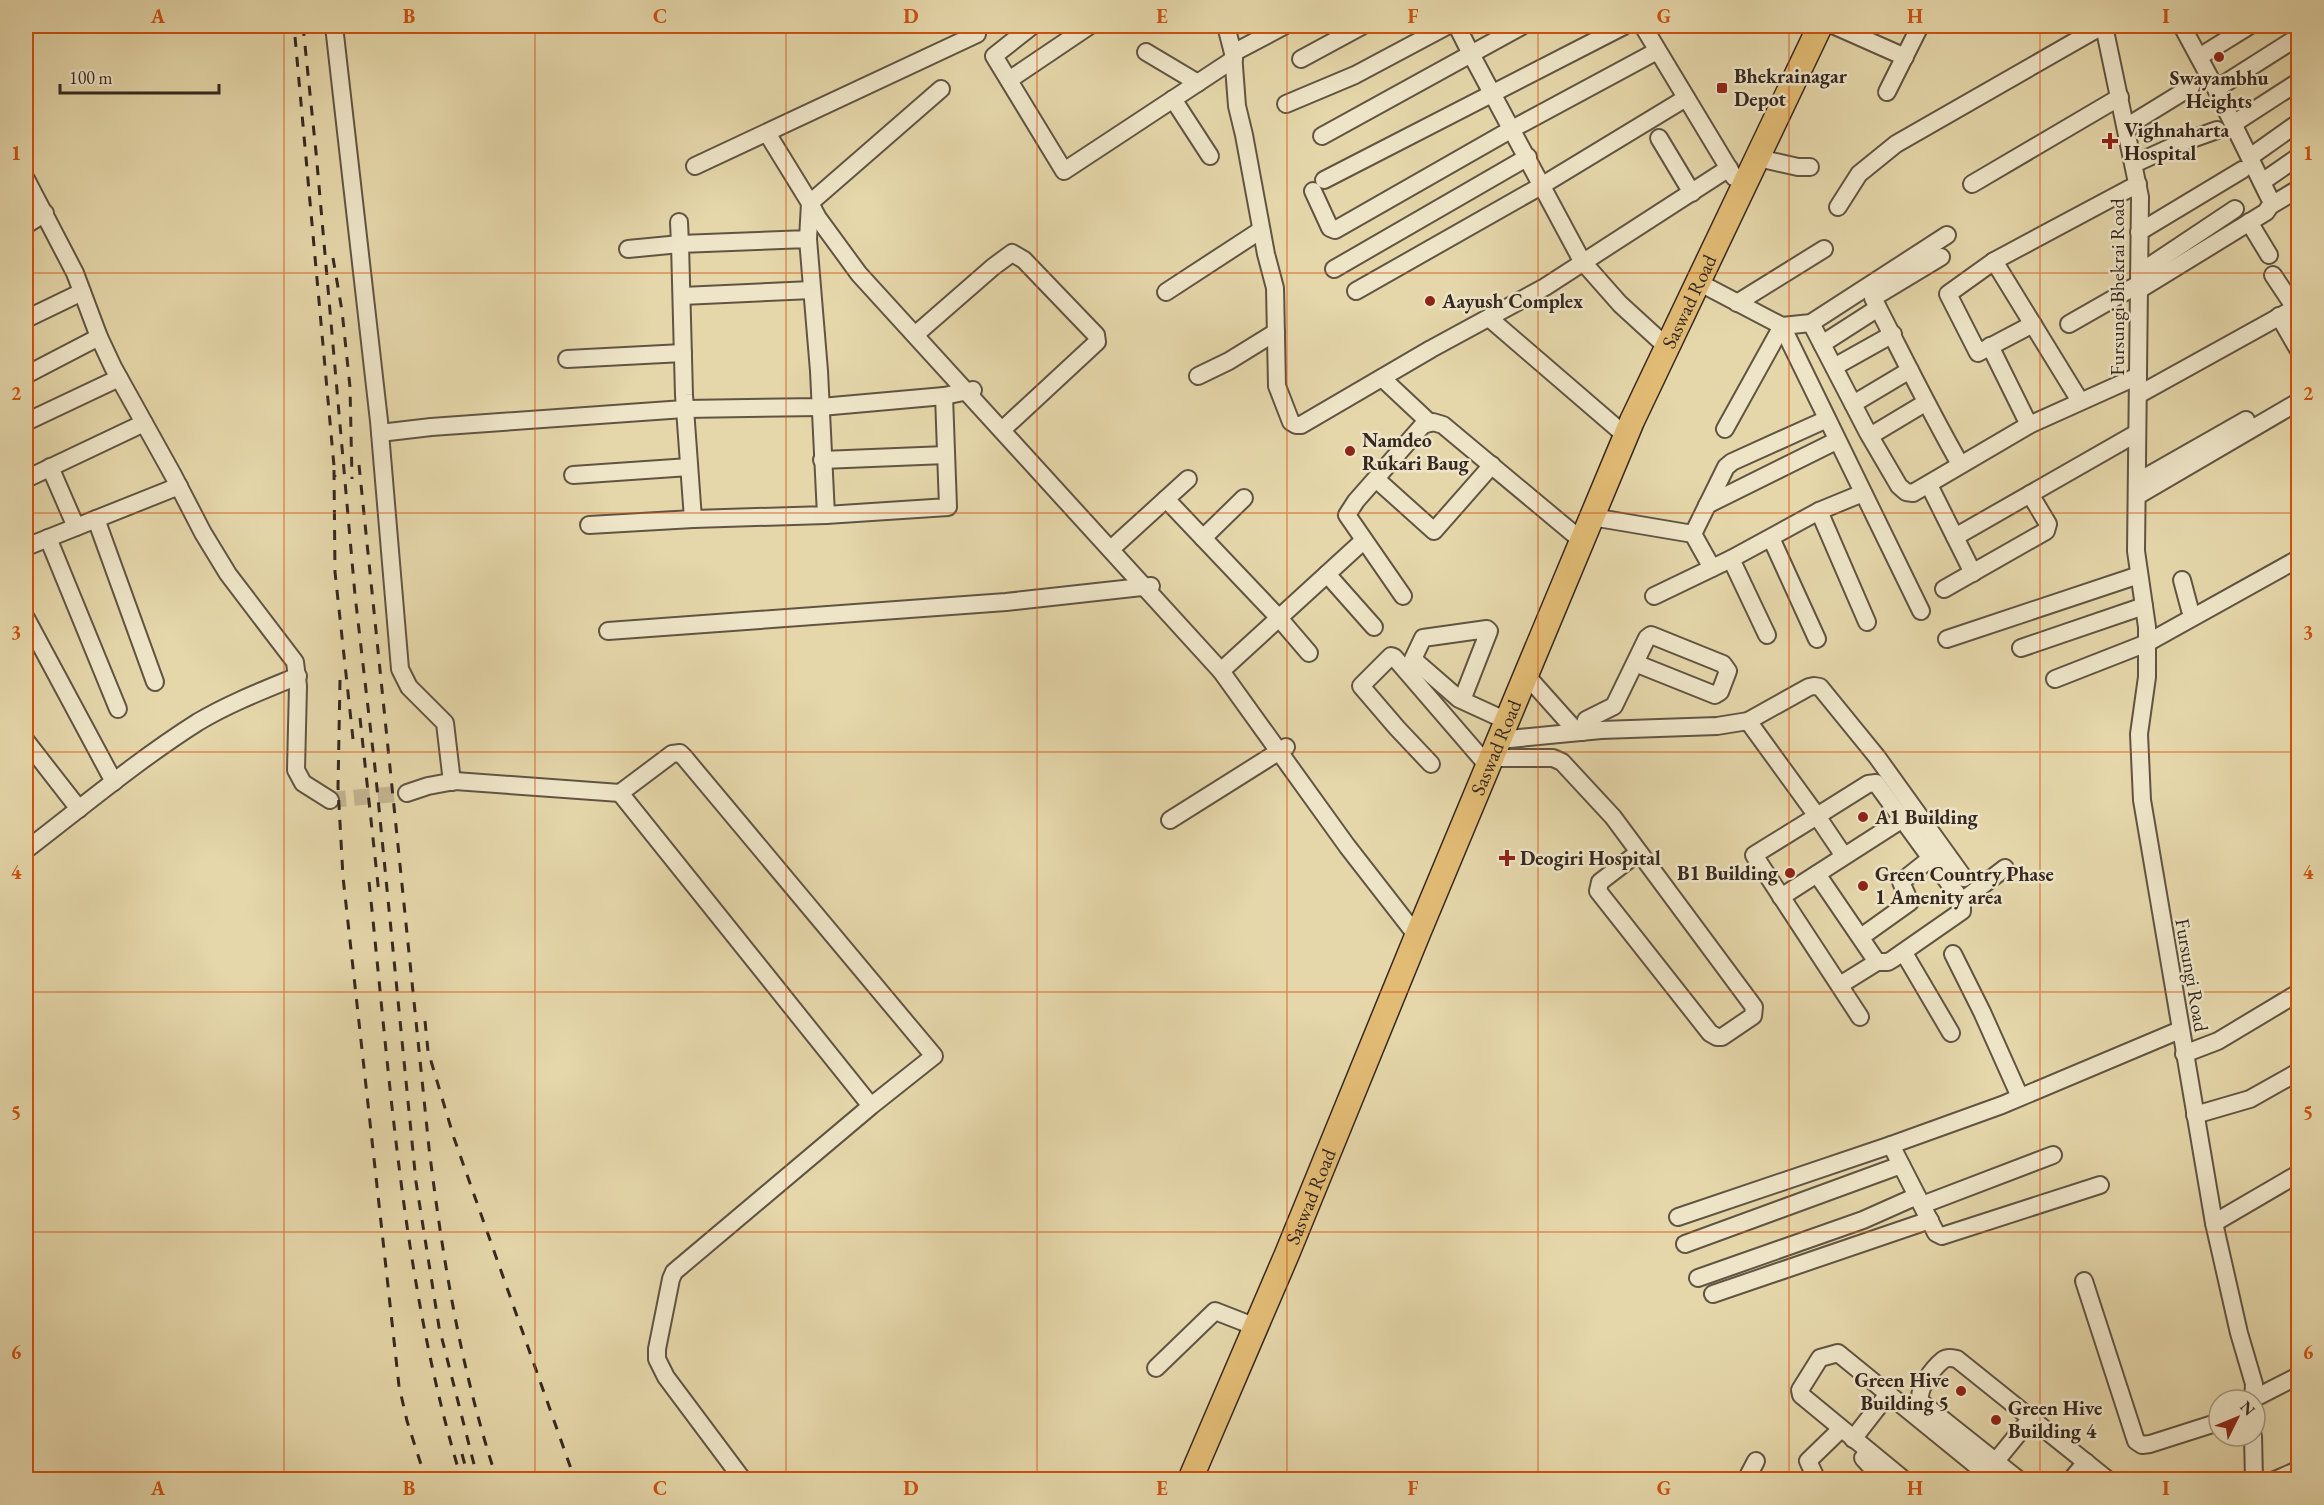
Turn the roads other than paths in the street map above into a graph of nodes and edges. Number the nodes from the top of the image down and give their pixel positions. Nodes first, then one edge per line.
1 (334, 26) edge
2 (975, 26) edge
3 (1032, 26) edge
4 (1089, 26) edge
5 (1362, 26) edge
6 (1447, 26) edge
7 (1457, 26) edge
8 (1522, 26) edge
9 (1624, 26) edge
10 (1643, 26) edge
11 (1820, 26) edge
12 (1835, 26) edge
13 (1920, 26) edge
14 (2103, 26) edge
15 (2249, 26) edge
16 (2186, 27) edge
17 (1224, 28) edge
18 (1274, 28) edge
19 (2298, 38) edge
20 (1657, 51) junction
21 (1146, 52) dead end
22 (1471, 54) junction
23 (1233, 56) junction
24 (1905, 57) junction
25 (2199, 57) junction
26 (1301, 59) dead end
27 (1009, 80) junction
28 (2298, 82) edge
29 (1198, 83) junction
30 (2191, 87) dead end
31 (2216, 88) junction
32 (941, 89) dead end
33 (1492, 93) junction
34 (1887, 93) dead end
35 (2120, 97) junction
36 (1686, 98) junction
37 (1173, 99) junction
38 (1286, 104) dead end
39 (2298, 123) edge
40 (2126, 126) junction
41 (2225, 127) junction
42 (1512, 129) junction
43 (767, 133) junction
44 (1322, 136) dead end
45 (1659, 138) dead end
46 (1210, 156) dead end
47 (1528, 157) junction
48 (2298, 157) edge
49 (1758, 158) junction
50 (2134, 164) junction
51 (2246, 164) junction
52 (695, 166) dead end
53 (1810, 167) dead end
54 (1729, 168) junction
55 (26, 179) edge
56 (1972, 183) dead end
57 (2138, 184) junction
58 (1541, 186) junction
59 (2298, 189) edge
60 (1742, 191) junction
61 (1692, 193) junction
62 (810, 202) junction
63 (1838, 207) dead end
64 (2235, 209) dead end
65 (45, 213) junction
66 (679, 222) dead end
67 (2249, 222) junction
68 (26, 225) edge
69 (1261, 230) junction
70 (2139, 232) junction
71 (1947, 235) dead end
72 (808, 239) junction
73 (680, 244) junction
74 (628, 249) dead end
75 (1824, 249) dead end
76 (2269, 255) dead end
77 (1941, 257) dead end
78 (1582, 261) junction
79 (1995, 261) junction
80 (1334, 269) dead end
81 (2272, 275) dead end
82 (1698, 282) junction
83 (2139, 282) junction
84 (812, 290) junction
85 (1356, 291) dead end
86 (82, 292) junction
87 (1166, 292) dead end
88 (681, 296) junction
89 (1737, 303) junction
90 (1878, 309) junction
91 (2279, 316) junction
92 (1489, 318) junction
93 (26, 319) edge
94 (1811, 322) junction
95 (2033, 324) junction
96 (2069, 324) dead end
97 (1782, 326) junction
98 (1276, 332) junction
99 (918, 333) junction
100 (1893, 334) junction
101 (99, 337) junction
102 (1822, 344) junction
103 (1990, 346) junction
104 (1667, 347) junction
105 (2298, 349) edge
106 (683, 353) junction
107 (567, 359) dead end
108 (1834, 367) junction
109 (1910, 370) junction
110 (26, 375) edge
111 (1198, 376) dead end
112 (2138, 376) junction
113 (119, 378) junction
114 (1382, 378) junction
115 (971, 390) junction
116 (2298, 391) edge
117 (2138, 395) junction
118 (944, 396) junction
119 (2080, 401) junction
120 (2298, 402) edge
121 (1926, 403) junction
122 (1853, 404) junction
123 (821, 406) junction
124 (684, 409) junction
125 (1825, 420) junction
126 (26, 423) edge
127 (144, 423) junction
128 (1430, 423) junction
129 (2029, 425) junction
130 (1006, 426) junction
131 (1725, 429) dead end
132 (380, 433) junction
133 (2137, 433) junction
134 (1626, 436) junction
135 (1870, 436) junction
136 (1836, 441) junction
137 (946, 454) junction
138 (822, 460) junction
139 (1960, 464) junction
140 (1492, 465) junction
141 (689, 467) junction
142 (50, 468) junction
143 (573, 475) dead end
144 (26, 479) edge
145 (1188, 479) dead end
146 (1376, 479) junction
147 (179, 486) junction
148 (2137, 489) junction
149 (1932, 490) dead end
150 (1863, 493) junction
151 (2030, 494) junction
152 (1244, 498) dead end
153 (1166, 499) junction
154 (1707, 505) junction
155 (1819, 511) junction
156 (826, 515) junction
157 (1592, 517) junction
158 (96, 519) junction
159 (693, 519) junction
160 (589, 525) dead end
161 (76, 527) junction
162 (1693, 534) junction
163 (1955, 537) junction
164 (48, 538) junction
165 (1203, 538) junction
166 (1771, 538) junction
167 (1581, 540) junction
168 (1362, 542) dead end
169 (1115, 546) junction
170 (26, 547) edge
171 (2136, 551) joint
172 (1731, 559) junction
173 (2298, 559) edge
174 (1712, 568) junction
175 (2257, 572) dead end
176 (1973, 573) junction
177 (1327, 574) junction
178 (2139, 575) junction
179 (2182, 580) dead end
180 (1150, 586) junction
181 (1944, 589) dead end
182 (1404, 596) dead end
183 (1654, 596) dead end
184 (2144, 606) junction
185 (2190, 610) junction
186 (1921, 611) dead end
187 (26, 618) edge
188 (1279, 618) junction
189 (1867, 622) dead end
190 (1374, 627) dead end
191 (608, 631) dead end
192 (1767, 635) dead end
193 (2147, 637) junction
194 (1817, 639) dead end
195 (1947, 639) dead end
196 (2021, 648) dead end
197 (1309, 653) dead end
198 (1635, 663) junction
199 (1224, 667) junction
200 (1526, 675) junction
201 (298, 676) junction
202 (2055, 680) dead end
203 (155, 682) dead end
204 (1462, 700) junction
205 (118, 709) dead end
206 (1748, 721) junction
207 (1580, 732) junction
208 (26, 741) edge
209 (1496, 746) junction
210 (1283, 749) junction
211 (1431, 764) dead end
212 (114, 782) junction
213 (452, 783) junction
214 (407, 793) tunnel mouth
215 (620, 793) junction
216 (330, 800) tunnel mouth
217 (79, 809) junction
218 (1817, 816) junction
219 (1170, 820) dead end
220 (1901, 820) junction
221 (26, 850) edge
222 (1639, 852) junction
223 (1844, 856) junction
224 (1931, 858) junction
225 (2005, 868) dead end
226 (1816, 874) junction
227 (1964, 878) dead end
228 (1781, 897) junction
229 (1962, 901) junction
230 (1419, 931) junction
231 (1861, 937) junction
232 (1904, 953) junction
233 (1953, 954) dead end
234 (1877, 962) junction
235 (1840, 985) junction
236 (2298, 993) edge
237 (1860, 1017) dead end
238 (2180, 1030) junction
239 (1952, 1033) dead end
240 (2184, 1054) junction
241 (2298, 1072) edge
242 (2020, 1097) junction
243 (871, 1106) junction
244 (2195, 1115) junction
245 (1892, 1145) junction
246 (2053, 1155) dead end
247 (1901, 1165) junction
248 (2298, 1174) edge
249 (2100, 1185) dead end
250 (1919, 1200) junction
251 (1678, 1217) dead end
252 (1930, 1221) junction
253 (2214, 1223) junction
254 (1685, 1244) dead end
255 (1698, 1278) dead end
256 (2085, 1281) dead end
257 (1713, 1294) dead end
258 (1256, 1327) junction
259 (1156, 1368) dead end
260 (2298, 1377) edge
261 (2253, 1388) edge
262 (2267, 1393) edge
263 (1888, 1394) junction
264 (2031, 1418) junction
265 (2207, 1426) edge
266 (1844, 1433) junction
267 (2253, 1448) edge
268 (1756, 1461) dead end
269 (1996, 1461) junction
270 (2086, 1462) junction
271 (2298, 1470) edge
272 (743, 1479) edge
273 (1190, 1479) edge
274 (1746, 1479) edge
275 (1817, 1479) edge
276 (1883, 1479) edge
277 (1903, 1479) edge
278 (1995, 1479) edge
279 (2019, 1479) edge
280 (2071, 1479) edge
281 (2108, 1479) edge
282 (2254, 1479) edge
283 (2275, 1479) edge

1 - 132 street
2 - 43 street
3 - 27 street
4 - 27 street
5 - 26 street
6 - 38 street
7 - 22 street
8 - 22 street
9 - 33 street
10 - 20 street
11 - 49 highway, Saswad Road
12 - 24 street
13 - 24 street
14 - 35 street, Fursungi Bhekrai Road
14 - 63 street
15 - 25 street
16 - 25 street
17 - 23 street
18 - 23 street
19 - 31 street
20 - 36 street
20 - 42 street
21 - 29 street
22 - 33 street
22 - 44 street
23 - 29 street
23 - 69 street
24 - 34 street
25 - 31 street
27 - 37 street
28 - 41 street
29 - 37 street
30 - 40 street
31 - 41 street
32 - 62 street
33 - 42 street
33 - 42 street
35 - 40 street, Fursungi Bhekrai Road
35 - 56 street
36 - 54 street
36 - 58 street
37 - 46 street
39 - 51 street
40 - 50 street, Fursungi Bhekrai Road
41 - 50 street
41 - 51 street
42 - 47 street
43 - 52 street
43 - 62 street
45 - 61 street
47 - 58 street
47 - 80 street
48 - 51 street
49 - 53 street
49 - 60 highway, Saswad Road
50 - 57 street, Fursungi Bhekrai Road
51 - 70 street
54 - 60 street
54 - 61 street
55 - 65 street
57 - 70 street, Fursungi Bhekrai Road
57 - 79 street
58 - 78 street
58 - 85 street
59 - 67 street
60 - 82 highway, Saswad Road
61 - 78 street
62 - 72 street
62 - 99 street
64 - 83 street
65 - 68 street
65 - 86 street
66 - 73 street
67 - 76 street
67 - 83 street
69 - 87 street
69 - 98 street
70 - 83 street, Fursungi Bhekrai Road
71 - 94 street
72 - 73 street
72 - 84 street
73 - 74 street
73 - 88 street
75 - 89 street
77 - 90 street
78 - 92 street
78 - 104 street
79 - 95 street
79 - 103 street
81 - 91 street
82 - 89 street
82 - 104 highway, Saswad Road
83 - 96 street
83 - 112 street, Fursungi Bhekrai Road
84 - 88 street
84 - 123 street
86 - 93 street
86 - 101 street
88 - 106 street
89 - 97 street
90 - 100 street
90 - 102 street
91 - 105 street
91 - 117 street
92 - 114 street
92 - 134 street
94 - 97 street
94 - 102 street
95 - 103 street
95 - 119 street
97 - 125 street
97 - 131 street
98 - 111 street
98 - 114 street
99 - 115 street
99 - 130 street
100 - 108 street
100 - 109 street
101 - 110 street
101 - 113 street
102 - 108 street
103 - 129 street
104 - 134 highway, Saswad Road
106 - 107 street
106 - 124 street
108 - 122 street
109 - 121 street
109 - 122 street
112 - 117 street, Fursungi Bhekrai Road
112 - 119 street
113 - 126 street
113 - 127 street
114 - 128 street
115 - 118 street
115 - 130 street
116 - 148 street
117 - 133 street, Fursungi Bhekrai Road
118 - 123 street
118 - 137 street
119 - 129 street
120 - 148 street
121 - 135 street
121 - 139 street
122 - 135 street
123 - 124 street
123 - 138 street
124 - 132 street
124 - 141 street
125 - 136 street
125 - 154 street
127 - 142 street
127 - 147 street
128 - 140 street
128 - 146 street
129 - 139 street
130 - 169 street
132 - 213 street
133 - 148 street, Fursungi Bhekrai Road
133 - 151 street
134 - 157 highway, Saswad Road
135 - 139 street
136 - 150 street
136 - 154 street
137 - 138 street
137 - 156 street
138 - 156 street
140 - 146 street
140 - 167 street
141 - 143 street
141 - 159 street
142 - 144 street
142 - 161 street
145 - 153 street
146 - 182 street
147 - 158 street
147 - 201 street
148 - 171 street, Fursungi Bhekrai Road
149 - 163 street
150 - 155 street
150 - 186 street
151 - 163 street
151 - 176 street
152 - 165 street
153 - 165 street
153 - 169 street
154 - 162 street
155 - 166 street
155 - 189 street
156 - 159 street
157 - 162 street
157 - 167 highway, Saswad Road
158 - 161 street
158 - 203 street
159 - 160 street
161 - 164 street
162 - 174 street
163 - 176 street
164 - 170 street
164 - 205 street
165 - 188 street
166 - 172 street
166 - 194 street
167 - 200 highway, Saswad Road
168 - 177 street
169 - 180 street
171 - 178 street, Fursungi Road
172 - 174 street
172 - 192 street
173 - 193 street
174 - 183 street
175 - 185 street
176 - 181 street
177 - 188 street
177 - 190 street
178 - 184 street, Fursungi Road
178 - 195 street
179 - 185 street
180 - 191 street
180 - 199 street
184 - 193 street, Fursungi Road
184 - 196 street
185 - 193 street
187 - 212 street
188 - 197 street
188 - 199 street
193 - 202 street
193 - 238 street, Fursungi Road
198 - 198 street
198 - 207 street
199 - 210 street
200 - 207 street
200 - 209 highway, Saswad Road
201 - 212 street
201 - 216 street
204 - 204 street
204 - 209 street
206 - 207 street
206 - 218 street
206 - 227 street
207 - 209 street
208 - 217 street
209 - 211 street
209 - 222 street
209 - 230 highway, Saswad Road
210 - 219 street
210 - 230 street
212 - 217 street
213 - 214 street
213 - 215 street
215 - 243 street
215 - 243 street
217 - 221 street
218 - 220 street
218 - 223 street
218 - 228 street
220 - 223 street
220 - 224 street
222 - 222 street
223 - 226 street
224 - 229 street
224 - 231 street
225 - 229 street
226 - 228 street
226 - 231 street
228 - 235 street
229 - 232 street
230 - 258 highway, Saswad Road
231 - 234 street
232 - 234 street
232 - 239 street
233 - 242 street
234 - 235 street
235 - 237 street
236 - 240 street
238 - 240 street, Fursungi Road
238 - 242 street
240 - 244 street, Fursungi Road
241 - 244 street
242 - 245 street
243 - 272 street
244 - 253 street, Fursungi Road
245 - 247 street
245 - 251 street
246 - 250 street
247 - 250 street
247 - 254 street
248 - 253 street
249 - 252 street
250 - 252 street
250 - 255 street
252 - 257 street
253 - 261 street, Fursungi Road
256 - 265 street
258 - 259 street
258 - 273 highway, Saswad Road
260 - 262 street
263 - 266 street
263 - 266 street
263 - 278 street
264 - 269 street
264 - 269 street
264 - 270 street
266 - 275 street
266 - 276 street
266 - 277 street
267 - 282 street
268 - 274 street
269 - 279 street
270 - 280 street
270 - 281 street
271 - 283 street

